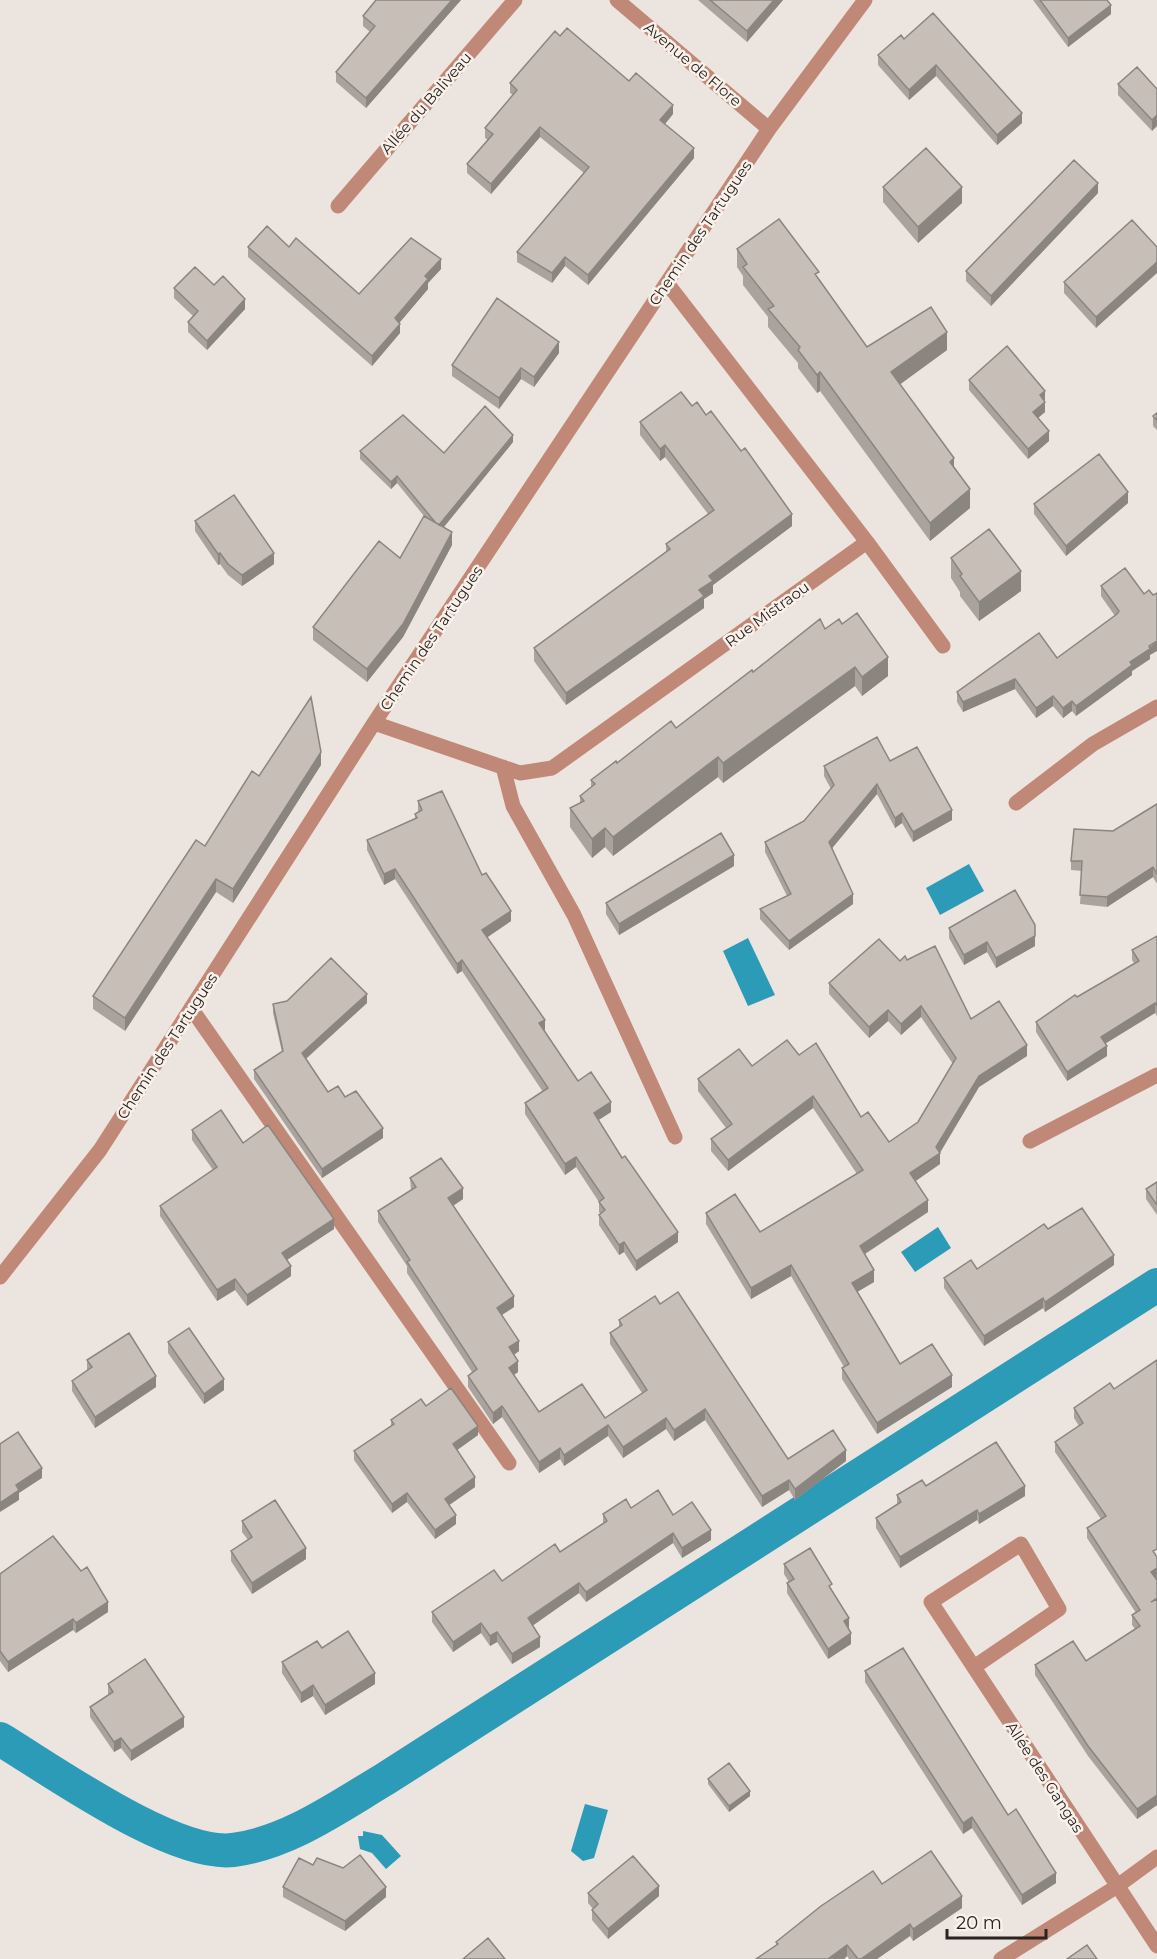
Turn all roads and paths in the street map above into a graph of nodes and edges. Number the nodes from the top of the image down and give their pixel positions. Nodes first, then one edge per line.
1 (515, 0) edge
2 (617, 0) edge
3 (865, 0) edge
4 (769, 129) junction
5 (338, 206) dead end
6 (667, 283) junction
7 (867, 542) junction
8 (943, 645) dead end
9 (1157, 707) edge
10 (374, 723) junction
11 (503, 767) junction
12 (1016, 803) dead end
13 (191, 1008) junction
14 (1157, 1075) edge
15 (675, 1137) dead end
16 (1030, 1141) dead end
17 (0, 1277) edge
18 (509, 1463) dead end
19 (974, 1666) junction
20 (1157, 1857) edge
21 (1116, 1887) junction
22 (1157, 1946) edge
23 (1001, 1959) edge

1 - 5 street, Allée du Baliveau
2 - 4 street, Avenue de Flore
3 - 4 street, Chemin des Tartugues
4 - 6 street, Chemin des Tartugues
6 - 7 street
6 - 10 street, Chemin des Tartugues
7 - 8 street
7 - 11 street, Rue Mistraou
9 - 12 street
10 - 11 street, Rue Mistraou
10 - 13 street, Chemin des Tartugues
11 - 15 street
13 - 17 street, Chemin des Tartugues
13 - 18 street
14 - 16 street
19 - 19 street, Allée des Gangas
19 - 21 street, Allée des Gangas
20 - 21 street
21 - 22 street, Allée des Gangas
21 - 23 street

